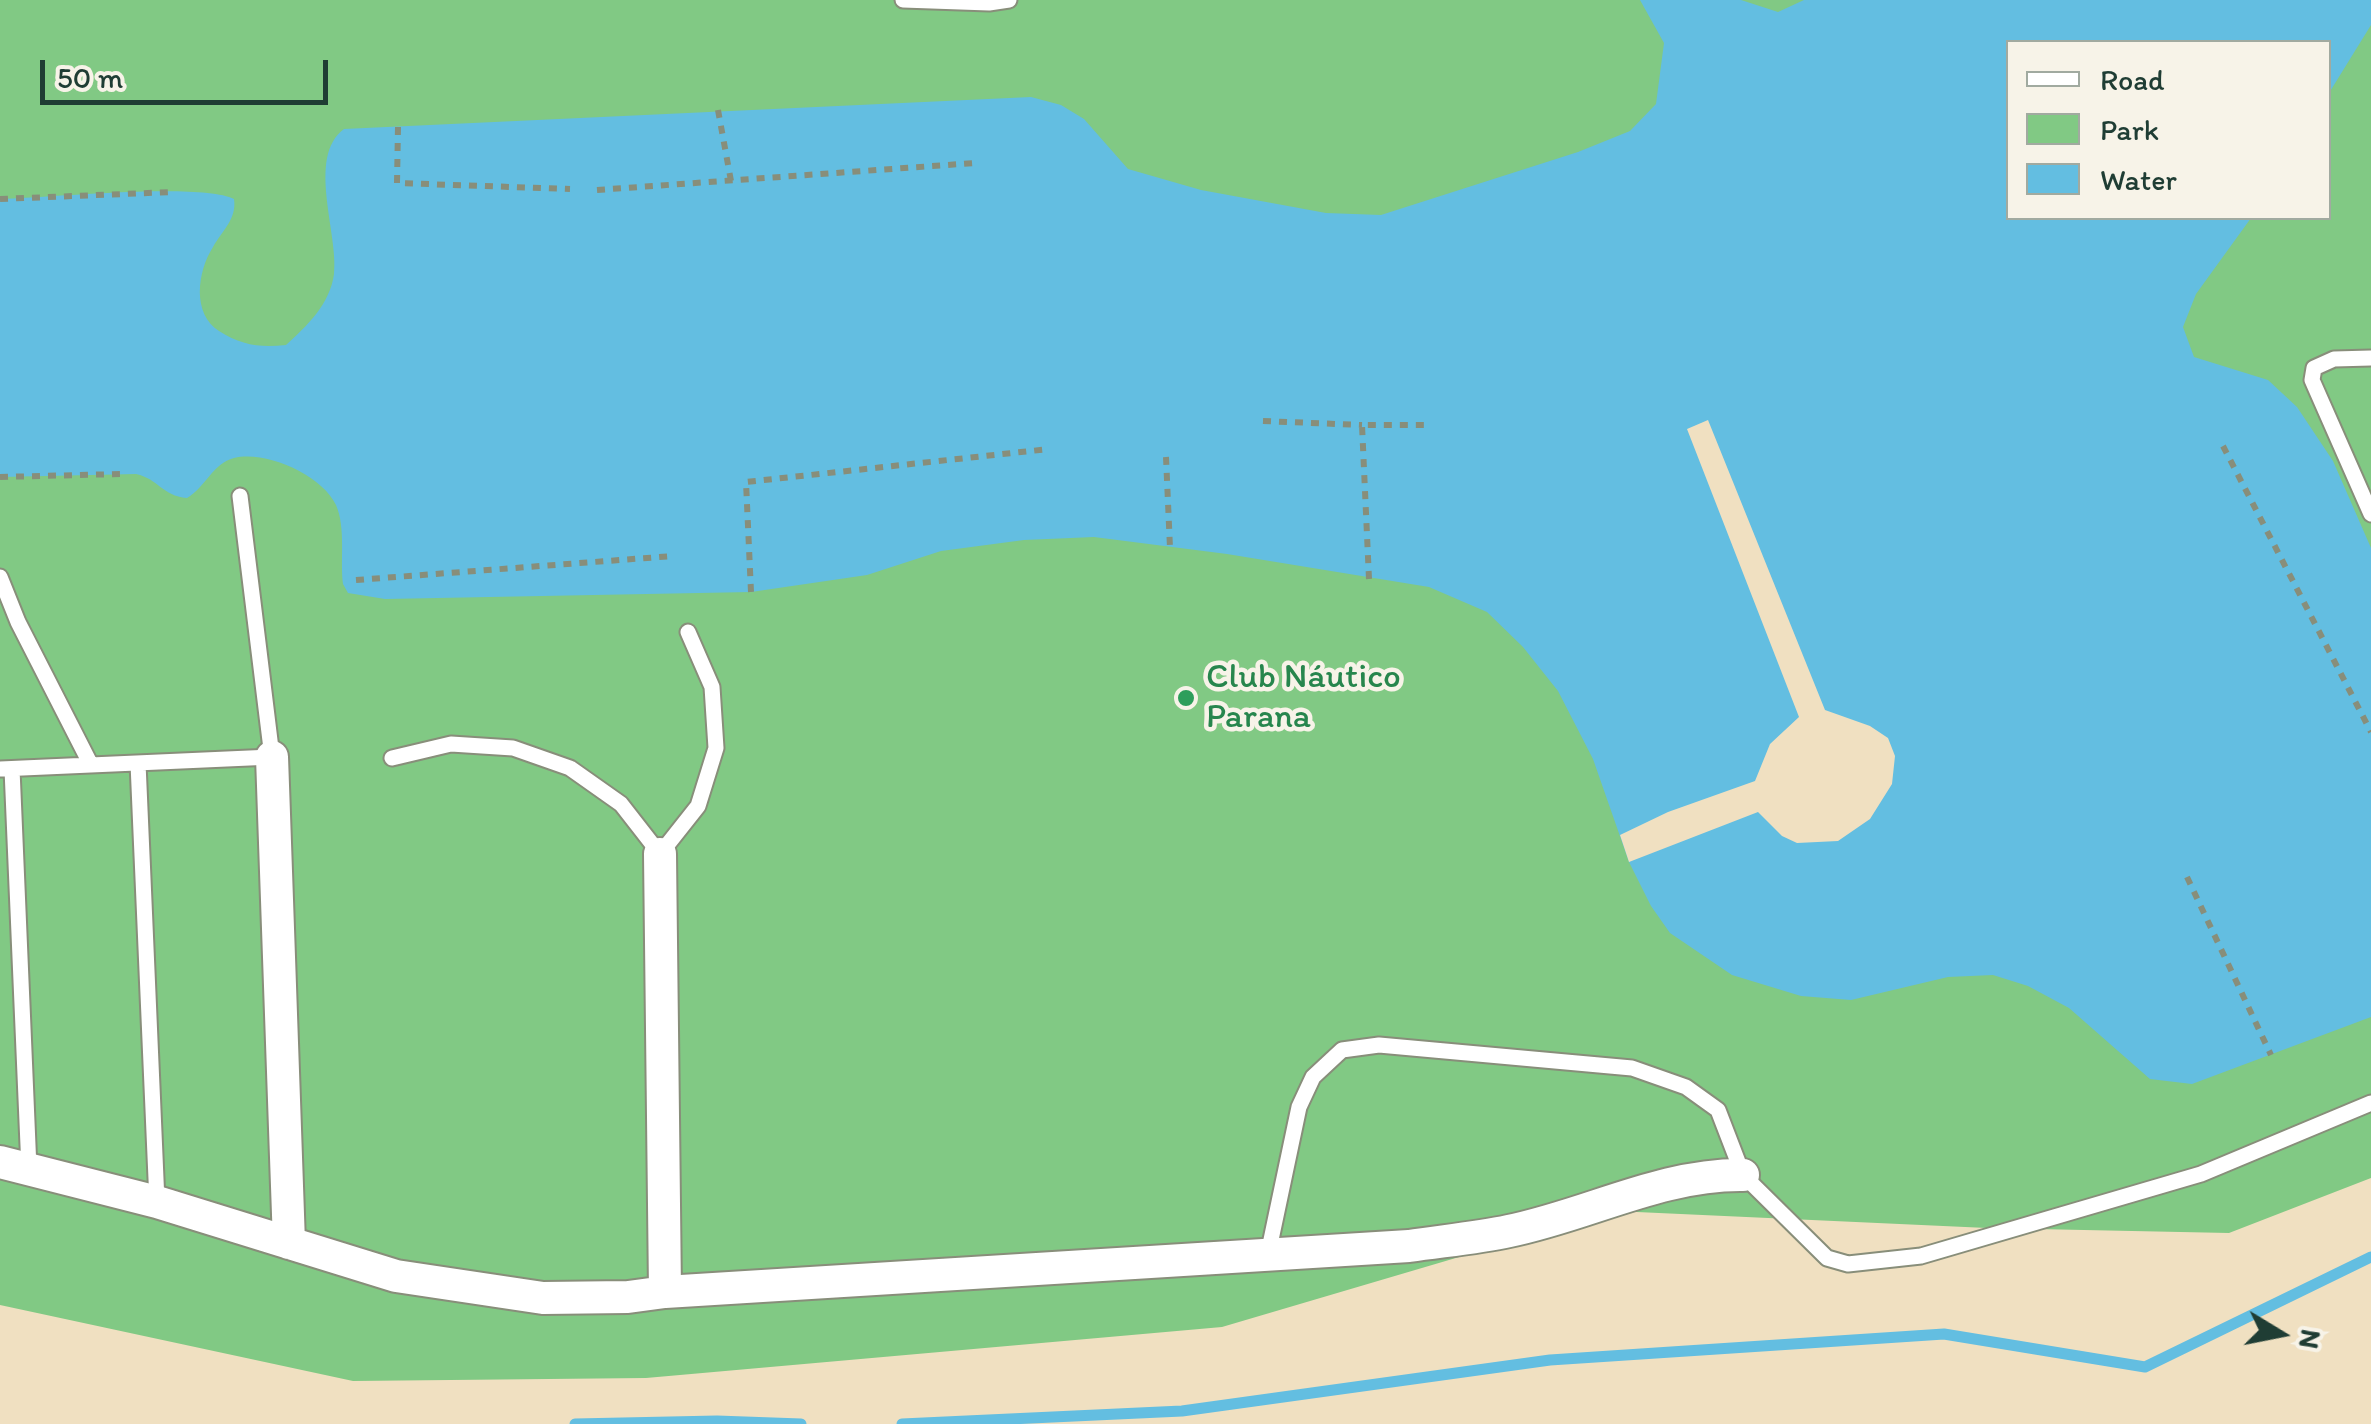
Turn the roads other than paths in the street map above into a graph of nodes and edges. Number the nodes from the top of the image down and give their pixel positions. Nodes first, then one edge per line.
1 (904, 0) edge
2 (1009, 0) edge
3 (2371, 358) edge
4 (240, 496) dead end
5 (2371, 514) edge
6 (0, 577) edge
7 (0, 622) edge
8 (18, 622) junction
9 (688, 632) dead end
10 (272, 758) junction
11 (392, 758) dead end
12 (138, 763) junction
13 (91, 765) junction
14 (6, 769) edge
15 (660, 854) junction
16 (2371, 1102) edge
17 (15, 1166) edge
18 (1743, 1176) junction
19 (157, 1202) junction
20 (289, 1243) junction
21 (1268, 1254) junction
22 (666, 1292) junction

1 - 2 lane
3 - 5 lane
4 - 10 lane
6 - 8 lane
7 - 8 lane
8 - 13 lane
9 - 15 lane
10 - 12 lane
10 - 20 street
11 - 15 lane
12 - 13 lane
12 - 19 lane
13 - 14 lane
14 - 17 lane
15 - 22 street
16 - 18 lane
17 - 19 street
18 - 21 street
18 - 21 lane
19 - 20 street
20 - 22 street
21 - 22 street

